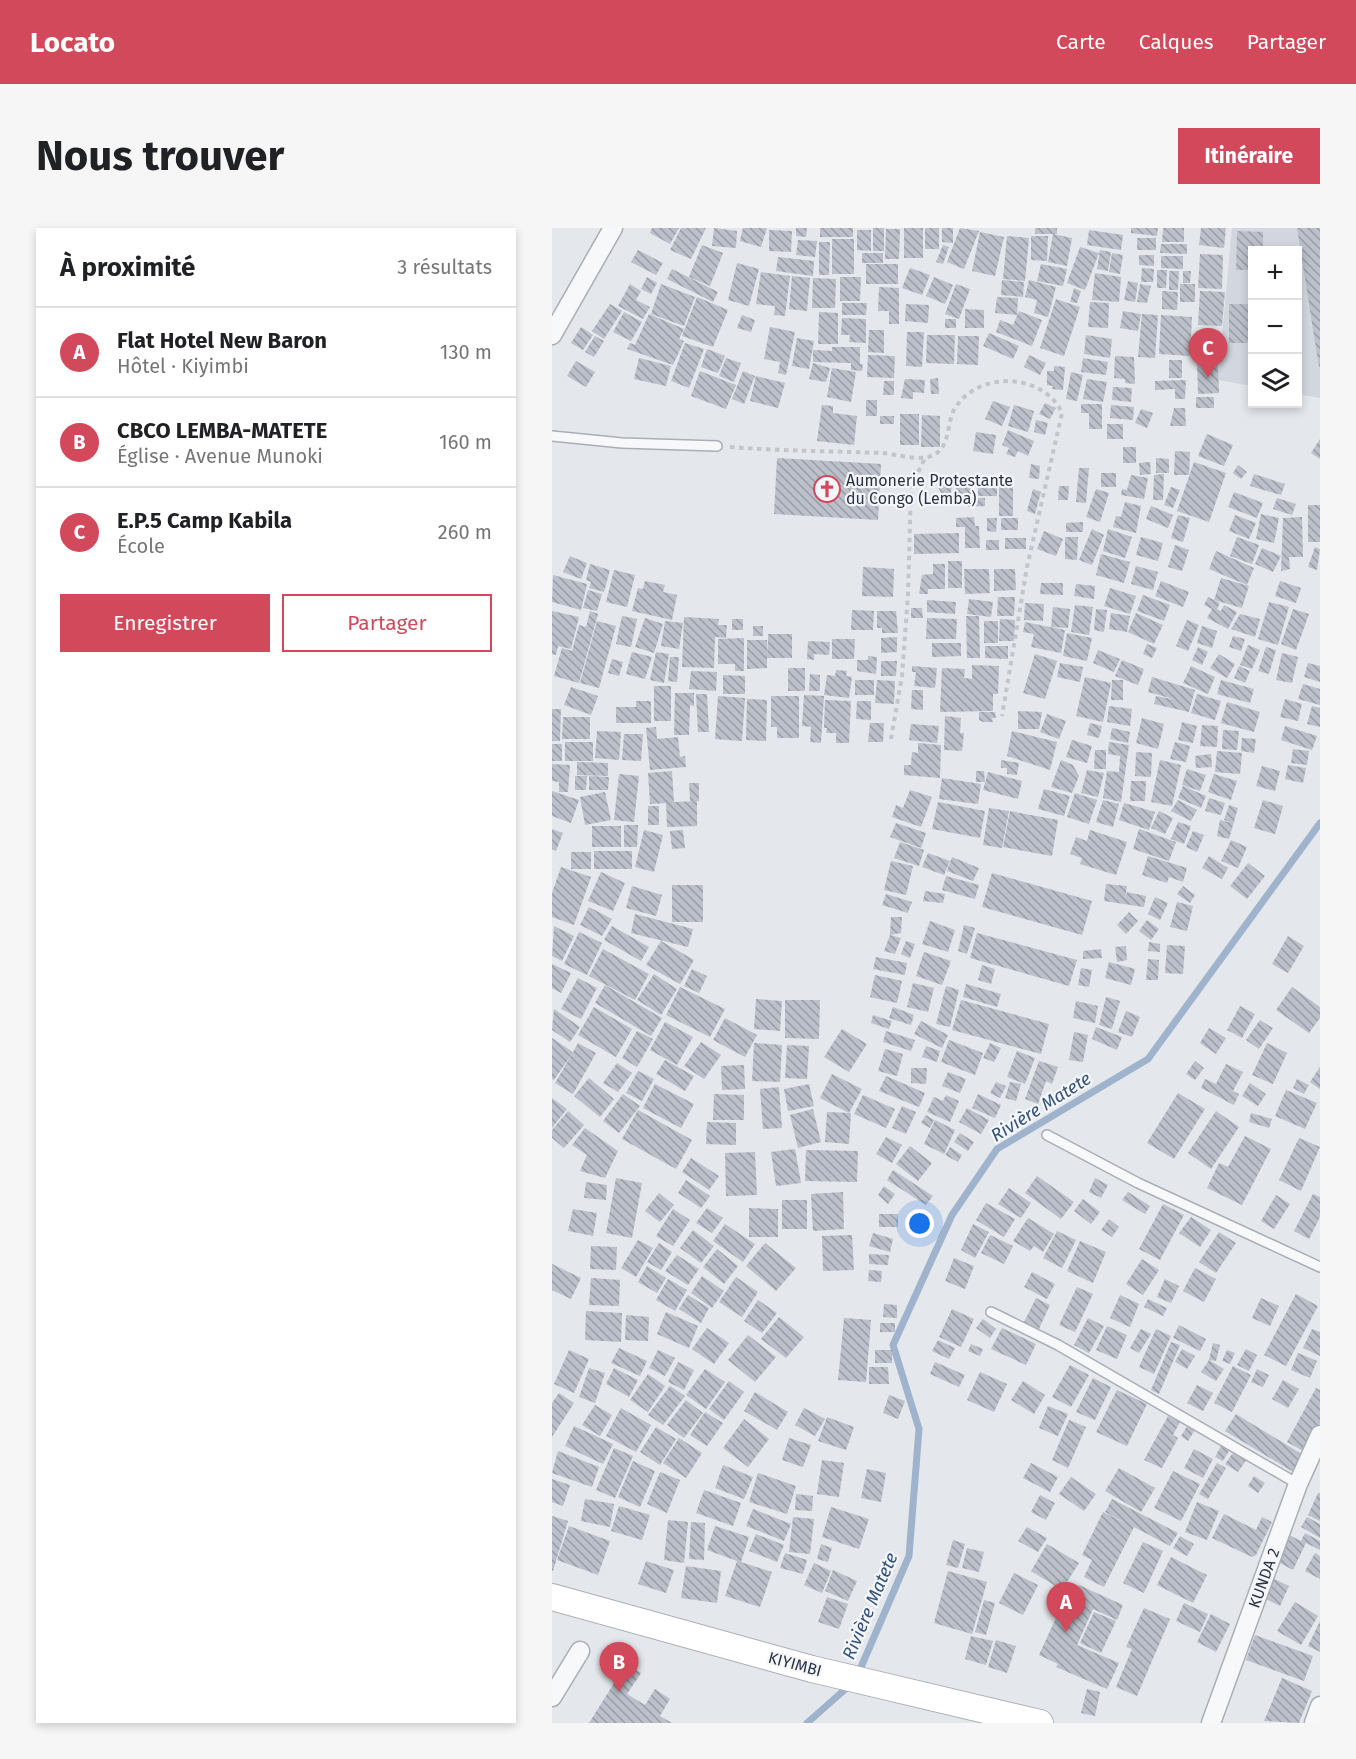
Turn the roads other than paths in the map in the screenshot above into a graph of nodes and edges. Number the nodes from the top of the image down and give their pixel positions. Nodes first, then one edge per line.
1 (613, 228) edge
2 (552, 335) edge
3 (552, 436) edge
4 (717, 446) road end
5 (1047, 1135) dead end
6 (1320, 1267) edge
7 (991, 1312) dead end
8 (1320, 1435) edge
9 (1298, 1484) junction
10 (552, 1597) edge
11 (580, 1651) dead end
12 (552, 1697) edge
13 (1320, 1706) edge
14 (1040, 1723) edge
15 (1211, 1723) edge
16 (1314, 1723) edge

1 - 2 street
3 - 4 lane
5 - 6 lane
7 - 9 lane
8 - 9 street, KUNDA 2
9 - 15 street, KUNDA 2
10 - 14 street, KIYIMBI
11 - 12 street
13 - 16 street

